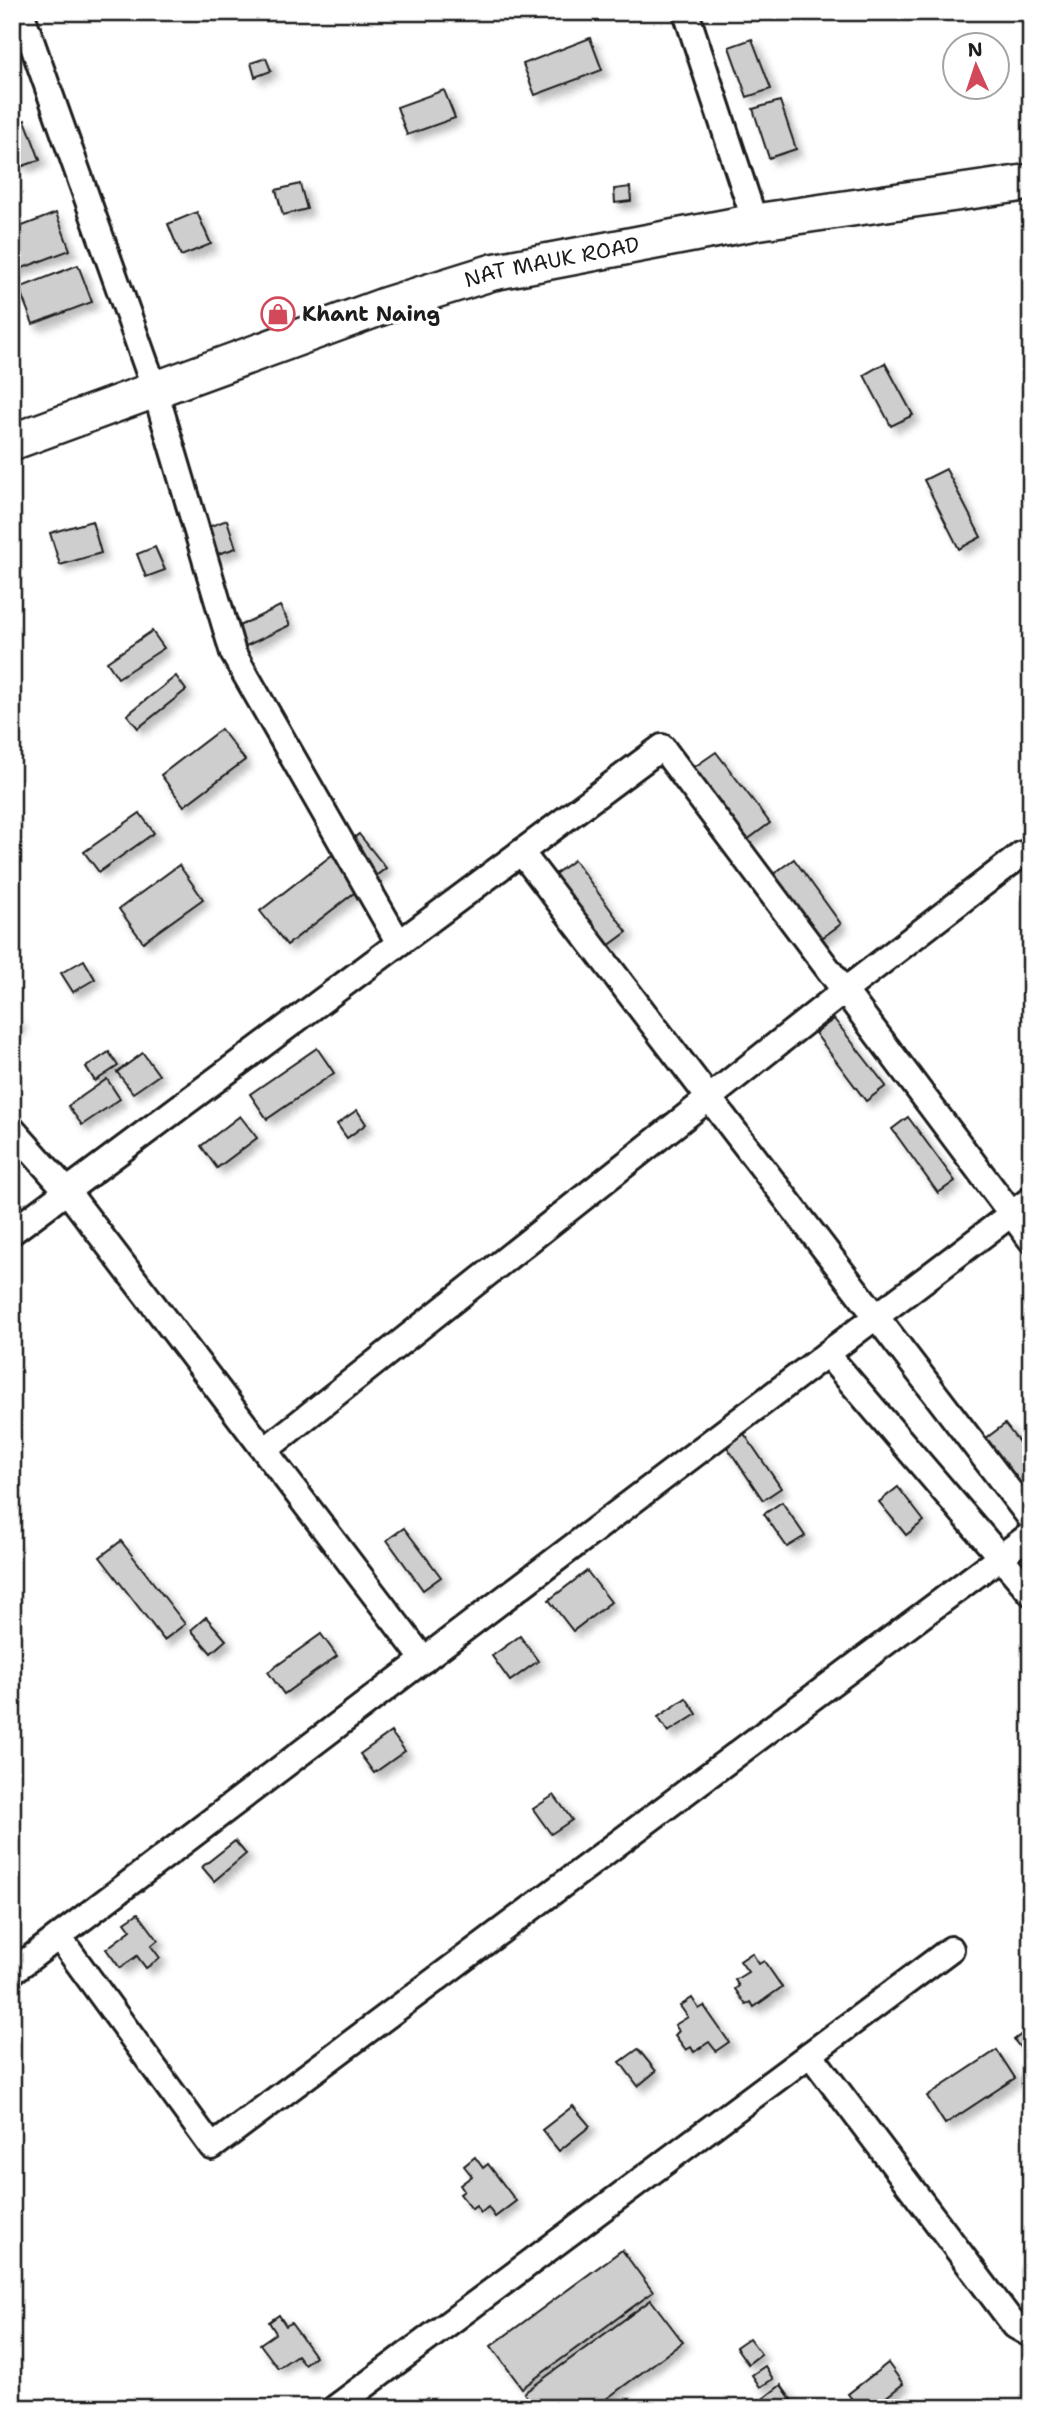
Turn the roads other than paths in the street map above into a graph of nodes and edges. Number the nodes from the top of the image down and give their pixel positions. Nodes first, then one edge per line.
1 (21, 12) edge
2 (686, 12) edge
3 (1031, 182) edge
4 (755, 222) junction
5 (155, 390) junction
6 (12, 442) edge
7 (521, 852) junction
8 (1022, 854) dead end
9 (399, 943) junction
10 (844, 991) junction
11 (709, 1098) junction
12 (12, 1129) edge
13 (67, 1191) junction
14 (1021, 1207) edge
15 (12, 1232) edge
16 (1031, 1240) edge
17 (876, 1317) junction
18 (827, 1354) junction
19 (265, 1450) junction
20 (1031, 1519) edge
21 (1031, 1534) edge
22 (1000, 1557) junction
23 (1031, 1592) edge
24 (424, 1660) junction
25 (59, 1937) junction
26 (951, 1949) dead end
27 (12, 1972) edge
28 (810, 2054) junction
29 (1031, 2335) edge
30 (335, 2408) edge

1 - 5 street
2 - 4 street
3 - 4 highway, NAT MAUK ROAD
4 - 5 highway, NAT MAUK ROAD
5 - 6 highway, NAT MAUK ROAD
5 - 9 street
7 - 9 street
7 - 10 street
7 - 11 street
8 - 10 street
9 - 13 street
10 - 11 street
10 - 14 street
11 - 17 street
11 - 19 street
12 - 13 street
13 - 15 street
13 - 19 street
14 - 16 street
14 - 17 street
17 - 18 street
17 - 20 street
18 - 22 street
18 - 24 street
19 - 24 street
21 - 22 street
22 - 23 street
22 - 25 street
24 - 25 street
25 - 27 street
26 - 28 street
28 - 29 street
28 - 30 street

